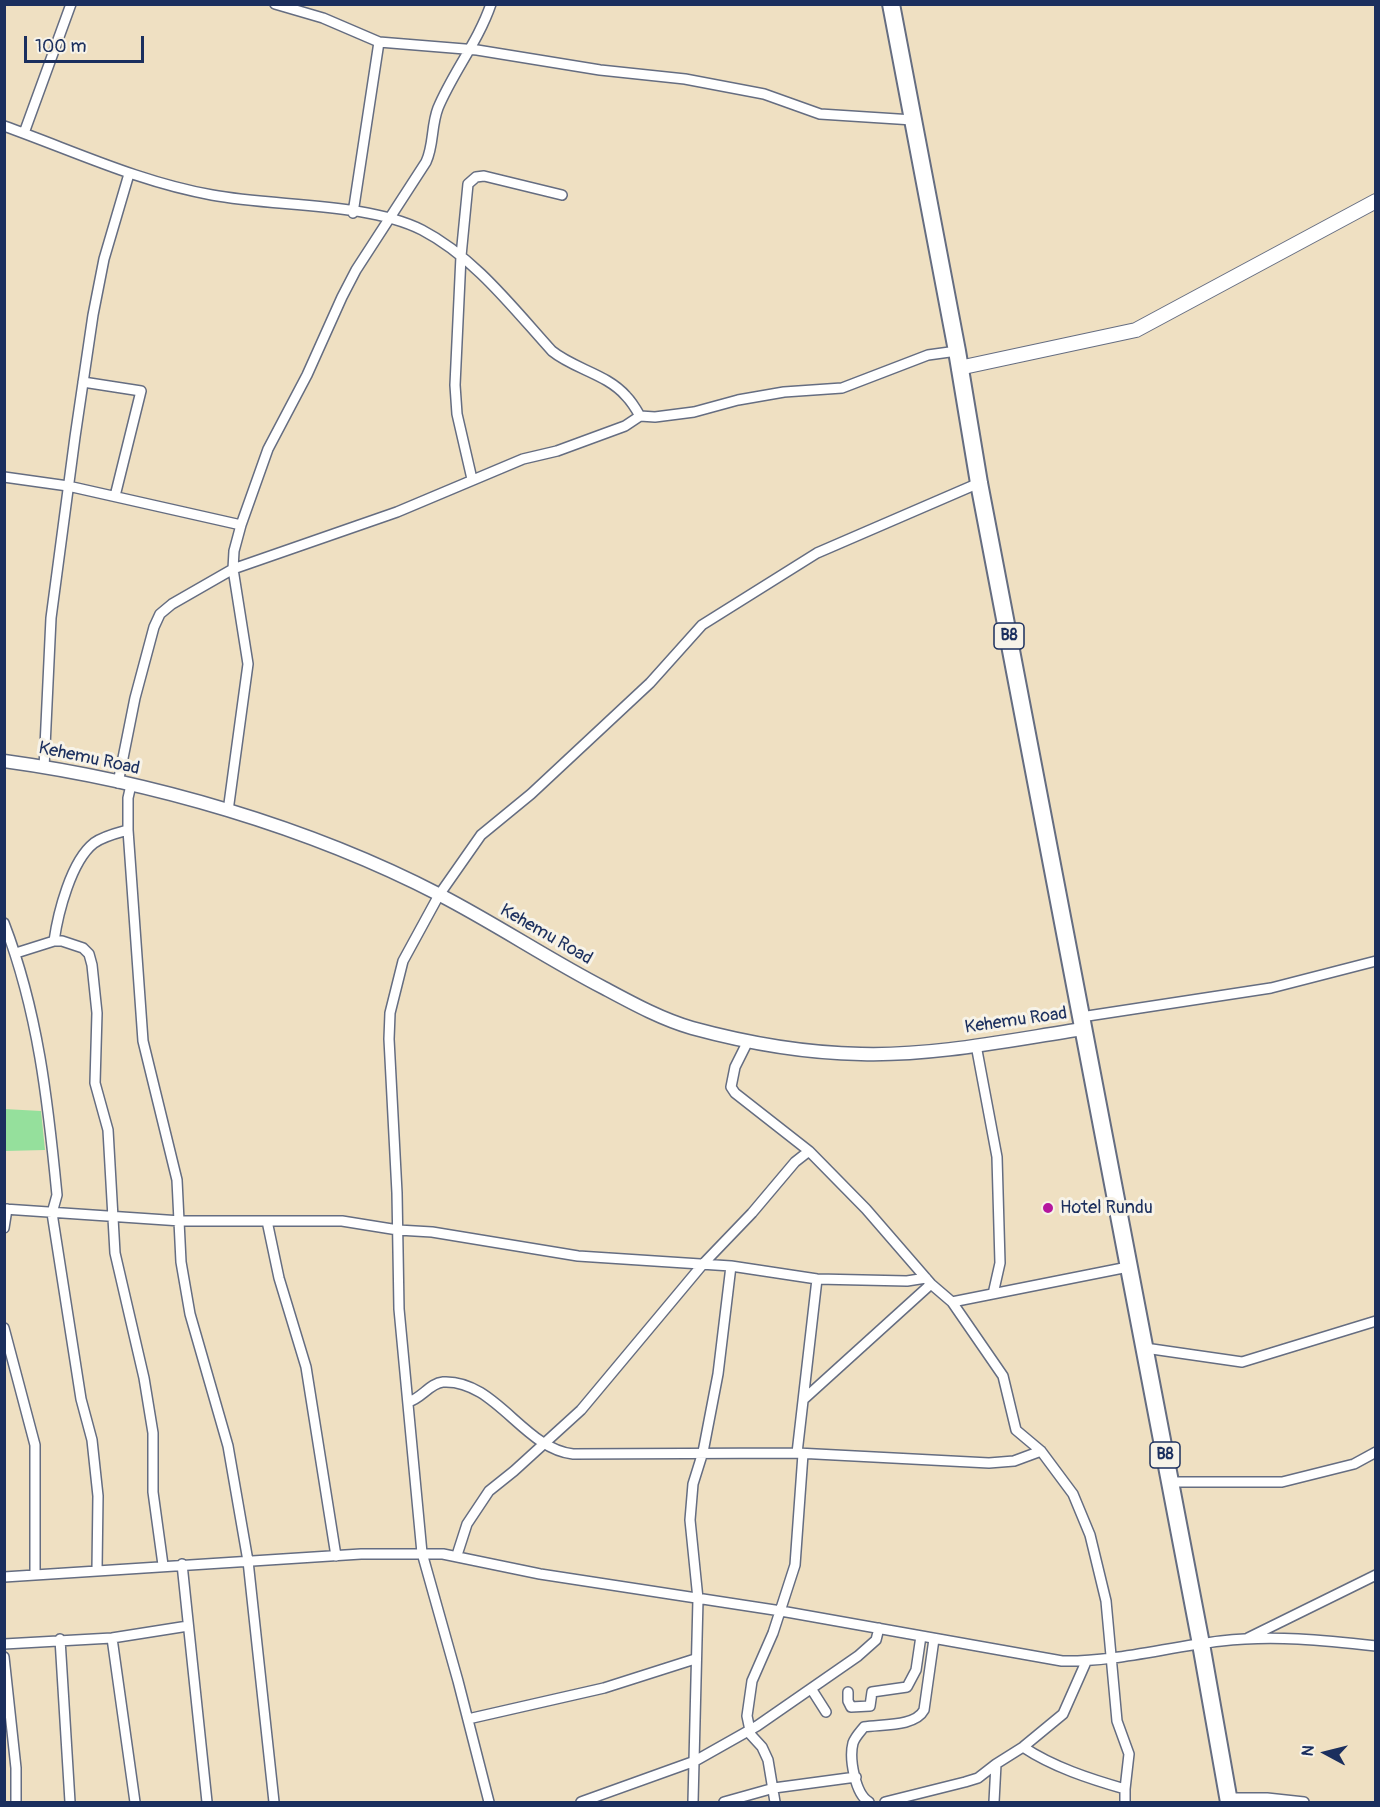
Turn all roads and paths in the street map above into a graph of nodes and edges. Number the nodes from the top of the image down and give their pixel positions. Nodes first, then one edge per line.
1 (71, 4) edge
2 (275, 4) edge
3 (491, 4) edge
4 (891, 4) edge
5 (379, 42) junction
6 (471, 50) junction
7 (913, 120) junction
8 (4, 126) edge
9 (24, 133) junction
10 (129, 174) junction
11 (562, 195) dead end
12 (1376, 201) edge
13 (353, 213) junction
14 (392, 218) junction
15 (461, 256) junction
16 (957, 351) junction
17 (959, 368) junction
18 (83, 382) junction
19 (640, 416) junction
20 (4, 477) edge
21 (472, 479) junction
22 (979, 483) junction
23 (68, 486) junction
24 (115, 496) junction
25 (242, 525) junction
26 (233, 569) junction
27 (4, 761) edge
28 (44, 768) junction
29 (118, 783) junction
30 (131, 785) junction
31 (228, 811) junction
32 (128, 830) junction
33 (439, 895) junction
34 (4, 923) edge
35 (54, 941) junction
36 (16, 953) junction
37 (1376, 962) edge
38 (1082, 1023) junction
39 (748, 1041) junction
40 (976, 1046) junction
41 (809, 1151) junction
42 (6, 1209) edge
43 (52, 1213) junction
44 (114, 1216) junction
45 (181, 1221) junction
46 (267, 1221) junction
47 (4, 1228) edge
48 (398, 1230) junction
49 (703, 1264) junction
50 (731, 1266) junction
51 (1128, 1267) junction
52 (817, 1279) junction
53 (928, 1281) junction
54 (993, 1294) junction
55 (952, 1302) junction
56 (1376, 1321) edge
57 (4, 1328) edge
58 (1144, 1348) junction
59 (804, 1399) junction
60 (408, 1402) junction
61 (543, 1444) junction
62 (1041, 1451) junction
63 (703, 1452) junction
64 (1376, 1452) edge
65 (800, 1454) junction
66 (1170, 1482) junction
67 (422, 1553) junction
68 (457, 1555) junction
69 (336, 1556) junction
70 (248, 1561) junction
71 (182, 1564) junction
72 (163, 1565) junction
73 (97, 1569) junction
74 (35, 1575) junction
75 (1376, 1575) edge
76 (4, 1577) edge
77 (698, 1599) junction
78 (781, 1611) junction
79 (188, 1626) junction
80 (879, 1628) junction
81 (921, 1636) junction
82 (112, 1638) junction
83 (60, 1639) junction
84 (934, 1639) junction
85 (1246, 1639) junction
86 (4, 1644) edge
87 (1202, 1644) junction
88 (1376, 1646) edge
89 (4, 1657) edge
90 (695, 1659) junction
91 (1111, 1659) junction
92 (1086, 1662) junction
93 (812, 1690) junction
94 (848, 1692) dead end
95 (826, 1712) dead end
96 (468, 1719) junction
97 (751, 1727) junction
98 (1023, 1748) junction
99 (695, 1761) junction
100 (996, 1764) junction
101 (856, 1777) junction
102 (774, 1788) junction
103 (1125, 1789) junction
104 (1228, 1800) edge
105 (16, 1803) edge
106 (70, 1803) edge
107 (135, 1803) edge
108 (207, 1803) edge
109 (274, 1803) edge
110 (489, 1803) edge
111 (581, 1803) edge
112 (693, 1803) edge
113 (723, 1803) edge
114 (774, 1803) edge
115 (869, 1803) edge
116 (885, 1803) edge
117 (993, 1803) edge
118 (1125, 1803) edge
119 (1304, 1803) edge

1 - 9 street
2 - 5 street
3 - 6 street
4 - 7 highway, B8
5 - 6 street
5 - 13 street
6 - 7 street
6 - 14 street
7 - 16 highway, B8
8 - 9 street
9 - 10 street
10 - 13 street
10 - 18 street
11 - 15 street
12 - 17 main road
13 - 14 street
14 - 15 street
14 - 25 street
15 - 19 street
15 - 21 street
16 - 17 highway, B8
16 - 19 street
17 - 22 highway, B8
18 - 23 street
18 - 24 street
19 - 21 street
20 - 23 street
21 - 26 street
22 - 33 street
22 - 38 highway, B8
23 - 24 street
23 - 28 street
24 - 25 street
25 - 26 street
26 - 29 street
26 - 31 street
27 - 28 street, Kehemu Road
28 - 29 street, Kehemu Road
29 - 30 street, Kehemu Road
30 - 31 street, Kehemu Road
30 - 32 street
31 - 33 street, Kehemu Road
32 - 35 street
32 - 45 street
33 - 39 street, Kehemu Road
33 - 48 street
34 - 36 street
35 - 36 street
35 - 44 street
36 - 43 street
37 - 38 street
38 - 40 street, Kehemu Road
38 - 51 highway, B8
39 - 40 street, Kehemu Road
39 - 41 street
40 - 54 street
41 - 49 street
41 - 53 street
42 - 43 street
42 - 47 street
43 - 44 street
43 - 73 street
44 - 45 street
44 - 72 street
45 - 46 street
45 - 70 street
46 - 48 street
46 - 69 street
48 - 49 street
48 - 60 street
49 - 50 street
49 - 61 street
50 - 52 street
50 - 63 street
51 - 54 street
51 - 58 highway, B8
52 - 53 street
52 - 59 street
53 - 55 street
53 - 59 street
54 - 55 street
55 - 62 street
56 - 58 street
57 - 74 street
58 - 66 highway, B8
59 - 65 street
60 - 61 street
60 - 67 street
61 - 63 street
61 - 68 street
62 - 65 street
62 - 91 street
63 - 65 street
63 - 77 street
64 - 66 street
65 - 78 street
66 - 87 highway, B8
67 - 68 street
67 - 69 street
67 - 96 street
68 - 77 street
69 - 70 street
70 - 71 street
70 - 109 street
71 - 72 street
71 - 79 street
72 - 73 street
73 - 74 street
74 - 76 street
75 - 85 street
77 - 78 street
77 - 90 street
78 - 80 street
78 - 97 street
79 - 82 street
79 - 108 street
80 - 81 street
80 - 93 street
81 - 84 street
81 - 94 street
82 - 83 street
82 - 107 street
83 - 86 street
83 - 106 street
84 - 92 street
84 - 101 street
85 - 87 street
85 - 88 street
87 - 91 street
87 - 104 highway, B8
89 - 105 street
90 - 96 street
90 - 99 street
91 - 92 street
91 - 103 street
92 - 98 street
93 - 95 street
93 - 97 street
96 - 110 street
97 - 99 street
97 - 102 street
98 - 100 street
98 - 103 street
99 - 111 street
99 - 112 street
100 - 116 street
100 - 117 street
101 - 102 street
101 - 115 street
102 - 113 street
102 - 114 street
103 - 118 street
104 - 119 street

